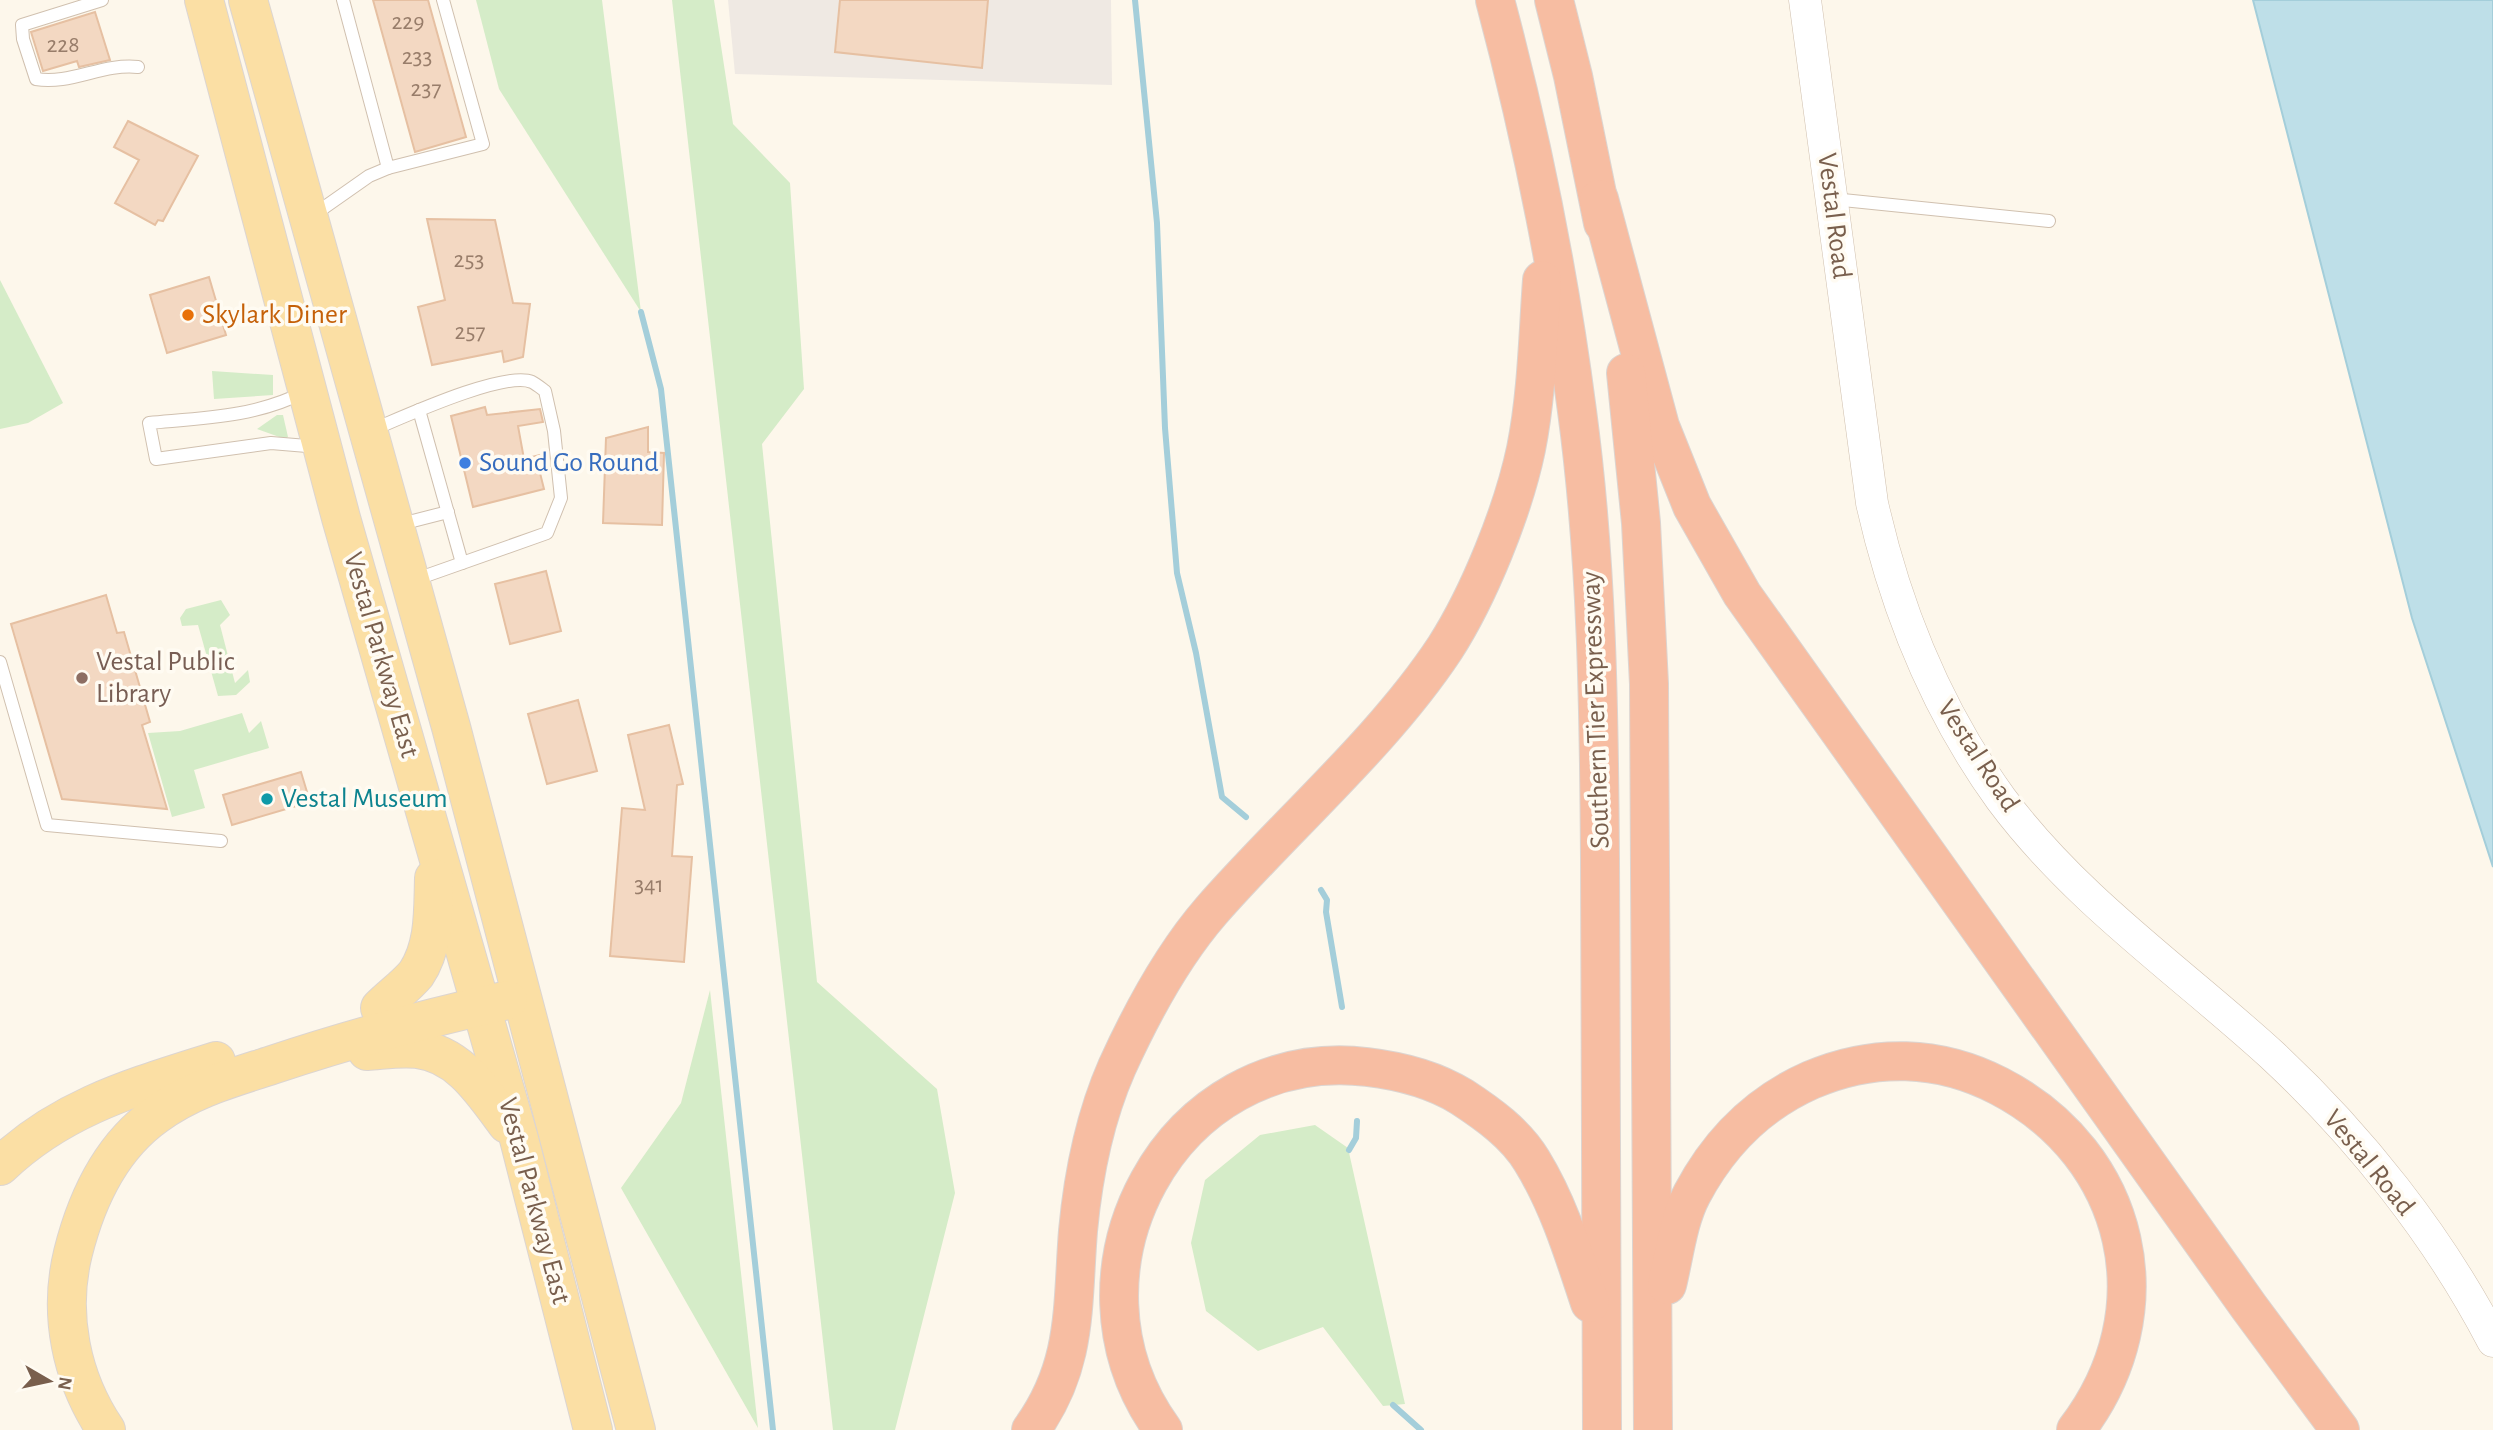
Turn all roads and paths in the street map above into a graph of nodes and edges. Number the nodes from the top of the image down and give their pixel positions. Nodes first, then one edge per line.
1 (102, 0) edge
2 (204, 0) edge
3 (248, 0) edge
4 (343, 0) edge
5 (443, 0) edge
6 (1495, 0) edge
7 (1553, 0) edge
8 (1805, 0) edge
9 (138, 66) dead end
10 (388, 168) junction
11 (1599, 198) junction
12 (1833, 199) junction
13 (309, 219) junction
14 (2049, 221) dead end
15 (1547, 222) junction
16 (307, 390) junction
17 (419, 410) junction
18 (369, 432) junction
19 (323, 447) junction
20 (448, 512) junction
21 (395, 526) junction
22 (462, 563) junction
23 (410, 581) junction
24 (0, 662) edge
25 (221, 841) dead end
26 (436, 843) junction
27 (517, 986) junction
28 (479, 995) junction
29 (380, 1007) junction
30 (292, 1059) junction
31 (519, 1139) junction
32 (0, 1166) edge
33 (1654, 1335) junction
34 (1601, 1338) junction
35 (2493, 1341) edge
36 (106, 1430) edge
37 (593, 1430) edge
38 (636, 1430) edge
39 (1031, 1430) edge
40 (1163, 1430) edge
41 (1602, 1430) edge
42 (1653, 1430) edge
43 (2076, 1430) edge
44 (2340, 1430) edge

1 - 9 lane
2 - 16 main road, Vestal Parkway East
3 - 13 main road, Vestal Parkway East
4 - 10 lane
5 - 10 lane
6 - 15 highway, Southern Tier Expressway
7 - 11 highway, Southern Tier Expressway
8 - 12 street, Vestal Road
10 - 13 lane
11 - 33 highway, Southern Tier Expressway
11 - 44 highway
12 - 14 lane
12 - 35 street, Vestal Road
13 - 18 main road, Vestal Parkway East
15 - 34 highway, Southern Tier Expressway
15 - 39 highway
16 - 19 main road, Vestal Parkway East
16 - 19 lane
17 - 18 lane
17 - 20 lane
17 - 22 lane
18 - 21 main road, Vestal Parkway East
19 - 26 main road, Vestal Parkway East
20 - 21 lane
20 - 22 lane
21 - 23 main road, Vestal Parkway East
22 - 23 lane
23 - 27 main road, Vestal Parkway East
24 - 25 lane
26 - 28 main road, Vestal Parkway East
26 - 29 main road
27 - 28 main road
27 - 38 main road, Vestal Parkway East
28 - 29 main road
28 - 30 main road
28 - 31 main road, Vestal Parkway East
29 - 32 main road
30 - 31 main road
30 - 36 main road
31 - 37 main road, Vestal Parkway East
33 - 42 highway, Southern Tier Expressway
33 - 43 highway
34 - 40 highway
34 - 41 highway, Southern Tier Expressway

